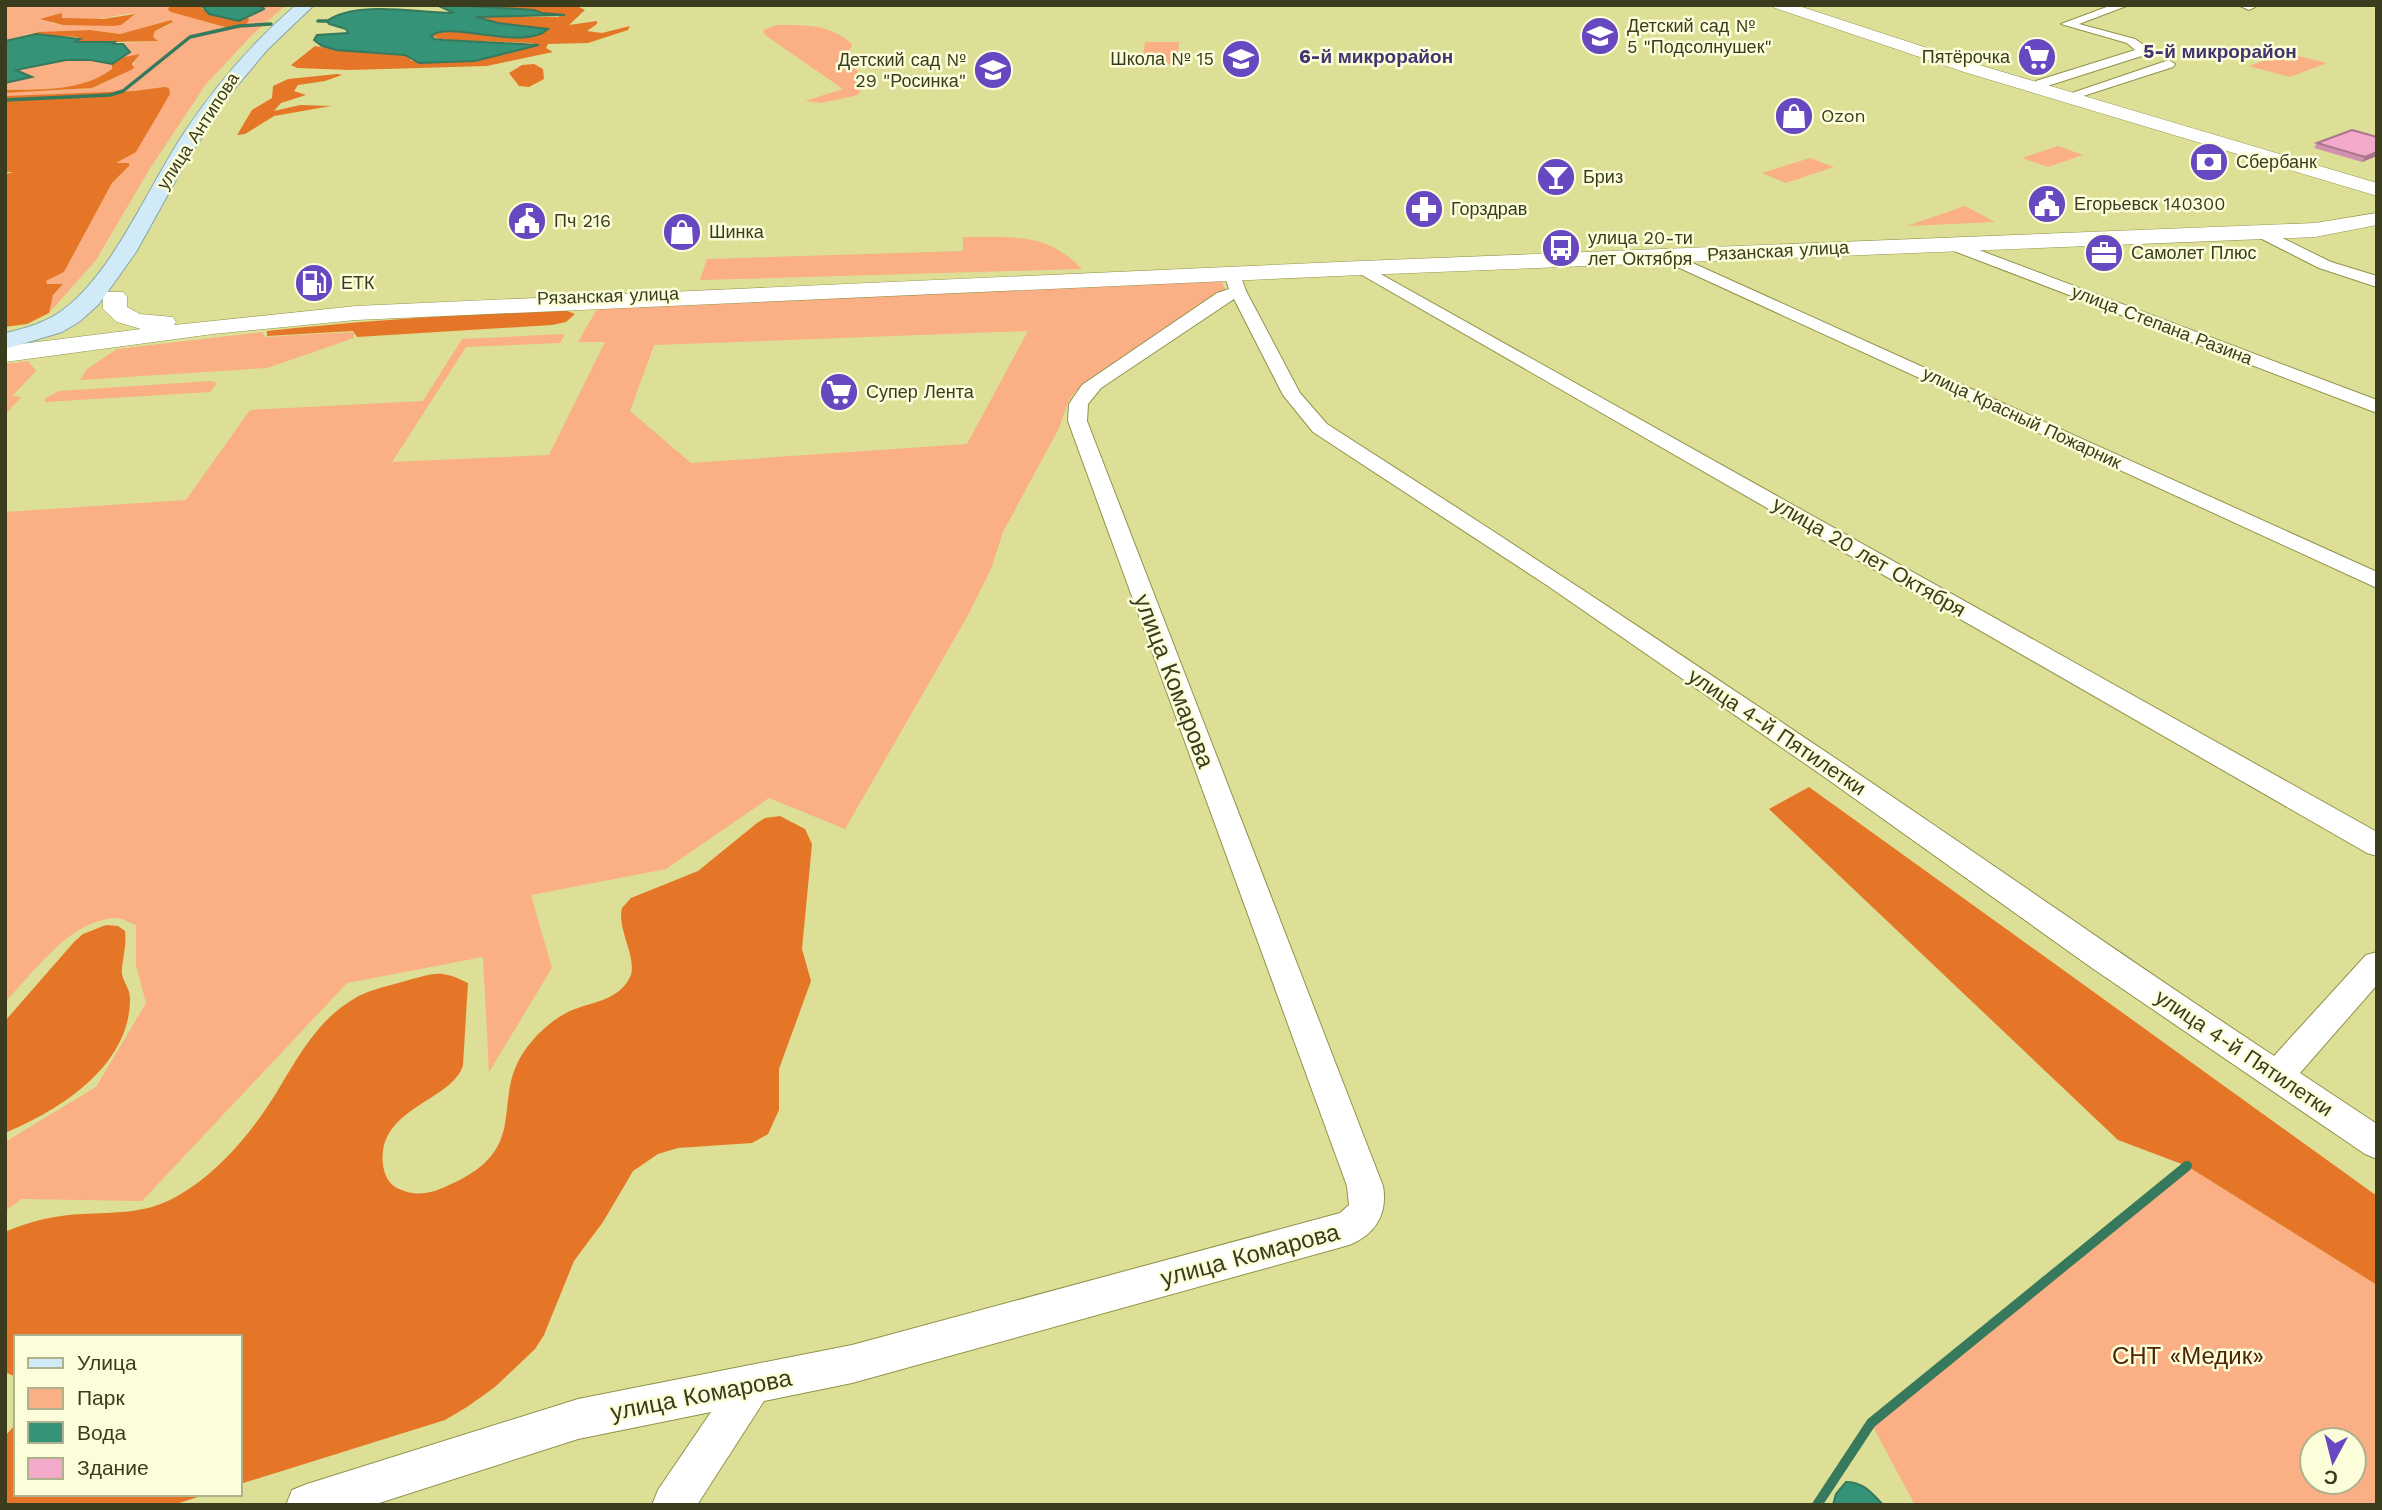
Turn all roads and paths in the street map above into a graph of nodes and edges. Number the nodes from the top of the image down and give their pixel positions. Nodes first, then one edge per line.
1 (306, 5) edge
2 (1780, 5) edge
3 (1793, 5) edge
4 (2124, 5) edge
5 (2169, 64) dead end
6 (2006, 76) junction
7 (2040, 84) junction
8 (2075, 94) junction
9 (2377, 183) edge
10 (2377, 190) edge
11 (2377, 219) edge
12 (2260, 232) junction
13 (132, 238) junction
14 (1947, 243) junction
15 (1666, 256) junction
16 (1361, 268) junction
17 (1136, 279) junction
18 (1235, 282) junction
19 (2377, 282) edge
20 (115, 297) junction
21 (89, 300) junction
22 (169, 322) junction
23 (81, 333) junction
24 (111, 340) junction
25 (5, 342) edge
26 (5, 353) edge
27 (2377, 407) edge
28 (2377, 581) edge
29 (2377, 845) edge
30 (2377, 964) edge
31 (2278, 1074) junction
32 (2377, 1143) edge
33 (752, 1385) junction
34 (307, 1505) edge
35 (673, 1505) edge

1 - 13 main road, улица Антипова
2 - 6 main road
3 - 6 main road
4 - 7 street
5 - 8 street
6 - 7 main road
6 - 10 main road
7 - 8 main road
8 - 9 main road
11 - 12 main road, Рязанская улица
12 - 14 main road, Рязанская улица
12 - 19 street
13 - 20 main road, улица Антипова
13 - 21 main road, улица Антипова
14 - 15 main road, Рязанская улица
14 - 27 street, улица Степана Разина
15 - 16 main road, Рязанская улица
15 - 28 street, улица Красный Пожарник
16 - 18 main road, Рязанская улица
16 - 29 street, улица 20 лет Октября
17 - 18 main road, Рязанская улица
17 - 22 main road, Рязанская улица
17 - 24 main road, Рязанская улица
18 - 31 street, улица 4-й Пятилетки
18 - 33 street, улица Комарова
20 - 22 main road
20 - 23 main road, улица Антипова
21 - 23 main road
21 - 25 main road, улица Антипова
22 - 23 main road, Рязанская улица
23 - 24 main road
23 - 25 main road, Рязанская улица
23 - 26 main road, улица Антипова
24 - 26 main road, Рязанская улица
30 - 31 street
31 - 32 street, улица 4-й Пятилетки
33 - 34 street, улица Комарова
33 - 35 street

